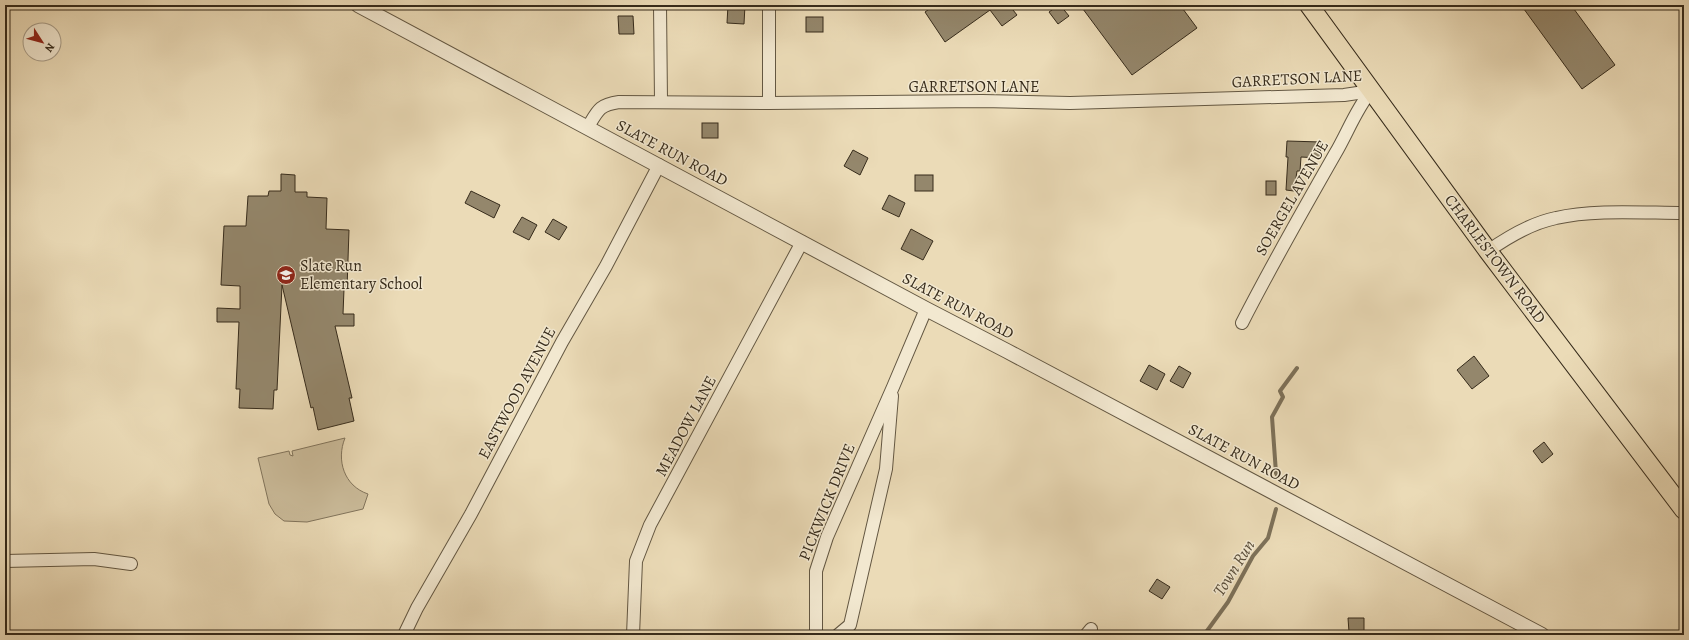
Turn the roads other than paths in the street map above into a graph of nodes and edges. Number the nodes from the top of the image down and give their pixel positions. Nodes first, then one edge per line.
1 (358, 5) edge
2 (660, 5) edge
3 (769, 5) edge
4 (1309, 5) edge
5 (377, 9) edge
6 (1371, 91) junction
7 (661, 101) junction
8 (769, 104) junction
9 (588, 127) junction
10 (659, 165) junction
11 (1684, 213) edge
12 (802, 242) junction
13 (1488, 252) junction
14 (926, 309) junction
15 (1242, 323) dead end
16 (893, 387) junction
17 (1683, 509) edge
18 (5, 561) edge
19 (131, 564) dead end
20 (404, 635) edge
21 (633, 635) edge
22 (816, 635) edge
23 (838, 635) edge
24 (1542, 635) edge

1 - 5 street, SLATE RUN ROAD
2 - 7 street
3 - 8 street
4 - 6 main road, CHARLESTOWN ROAD
5 - 9 street, SLATE RUN ROAD
6 - 8 street, GARRETSON LANE
6 - 13 main road, CHARLESTOWN ROAD
6 - 15 street, SOERGEL AVENUE
7 - 8 street, GARRETSON LANE
7 - 9 street, GARRETSON LANE
9 - 10 street, SLATE RUN ROAD
10 - 12 street, SLATE RUN ROAD
10 - 20 street, EASTWOOD AVENUE
11 - 13 street
12 - 14 street, SLATE RUN ROAD
12 - 21 street, MEADOW LANE
13 - 17 main road, CHARLESTOWN ROAD
14 - 16 street, PICKWICK DRIVE
14 - 24 street, SLATE RUN ROAD
16 - 22 street, PICKWICK DRIVE
16 - 23 street, PICKWICK DRIVE
18 - 19 street

